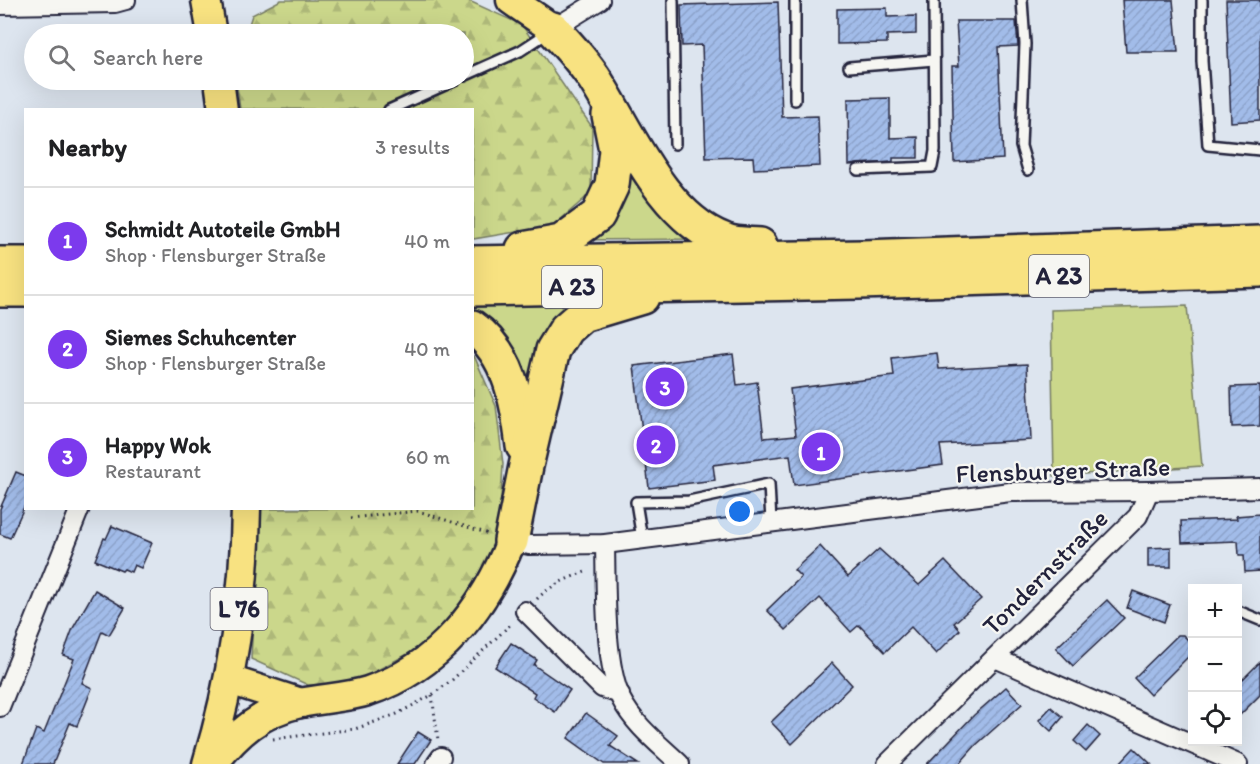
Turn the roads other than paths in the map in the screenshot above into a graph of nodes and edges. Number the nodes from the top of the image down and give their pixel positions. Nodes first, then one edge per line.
1 (126, 0) edge
2 (206, 0) edge
3 (511, 0) edge
4 (600, 0) edge
5 (673, 0) edge
6 (795, 0) edge
7 (934, 0) edge
8 (1022, 0) edge
9 (1202, 0) edge
10 (0, 5) edge
11 (210, 24) edge
12 (553, 29) junction
13 (934, 60) junction
14 (849, 67) dead end
15 (474, 72) edge
16 (220, 90) edge
17 (434, 90) edge
18 (605, 99) junction
19 (795, 100) dead end
20 (223, 108) edge
21 (393, 108) edge
22 (675, 144) dead end
23 (1260, 150) edge
24 (858, 170) dead end
25 (1028, 170) dead end
26 (1260, 243) edge
27 (474, 257) edge
28 (863, 257) junction
29 (474, 263) edge
30 (0, 264) edge
31 (24, 264) edge
32 (1260, 270) edge
33 (671, 285) junction
34 (474, 288) edge
35 (0, 290) edge
36 (24, 290) edge
37 (474, 329) edge
38 (525, 466) junction
39 (1260, 488) edge
40 (1149, 491) junction
41 (79, 510) edge
42 (246, 510) edge
43 (771, 522) junction
44 (642, 539) junction
45 (511, 541) junction
46 (605, 544) junction
47 (525, 611) dead end
48 (1242, 613) edge
49 (1260, 620) edge
50 (995, 658) junction
51 (225, 694) junction
52 (620, 694) junction
53 (301, 703) junction
54 (0, 707) edge
55 (269, 713) junction
56 (207, 764) edge
57 (213, 764) edge
58 (680, 764) edge
59 (887, 764) edge
60 (1238, 764) edge

1 - 10 street
2 - 11 main road
3 - 12 main road
4 - 12 street
5 - 22 lane
6 - 19 lane
7 - 13 lane
8 - 25 lane
9 - 23 lane
12 - 15 lane
12 - 18 highway
13 - 14 lane
13 - 24 lane
16 - 20 main road
17 - 21 lane
18 - 27 highway
18 - 28 highway
26 - 28 highway, A 23
28 - 29 highway, A 23
30 - 31 highway
32 - 33 highway, A 23
33 - 34 highway, A 23
33 - 38 highway
35 - 36 highway
37 - 38 highway
38 - 45 highway
39 - 40 street, Flensburger Straße
40 - 43 street, Flensburger Straße
40 - 50 street, Tondernstraße
41 - 54 street
42 - 51 main road, L 76
43 - 44 street, Flensburger Straße
43 - 44 lane
44 - 46 street, Flensburger Straße
45 - 46 street, Flensburger Straße
45 - 53 main road
46 - 52 street
47 - 52 street
48 - 49 lane
50 - 59 street, Tondernstraße
50 - 60 street, Tondernstraße
51 - 53 main road
51 - 55 main road
51 - 56 main road, L 76
52 - 58 street
53 - 55 main road
55 - 57 main road

